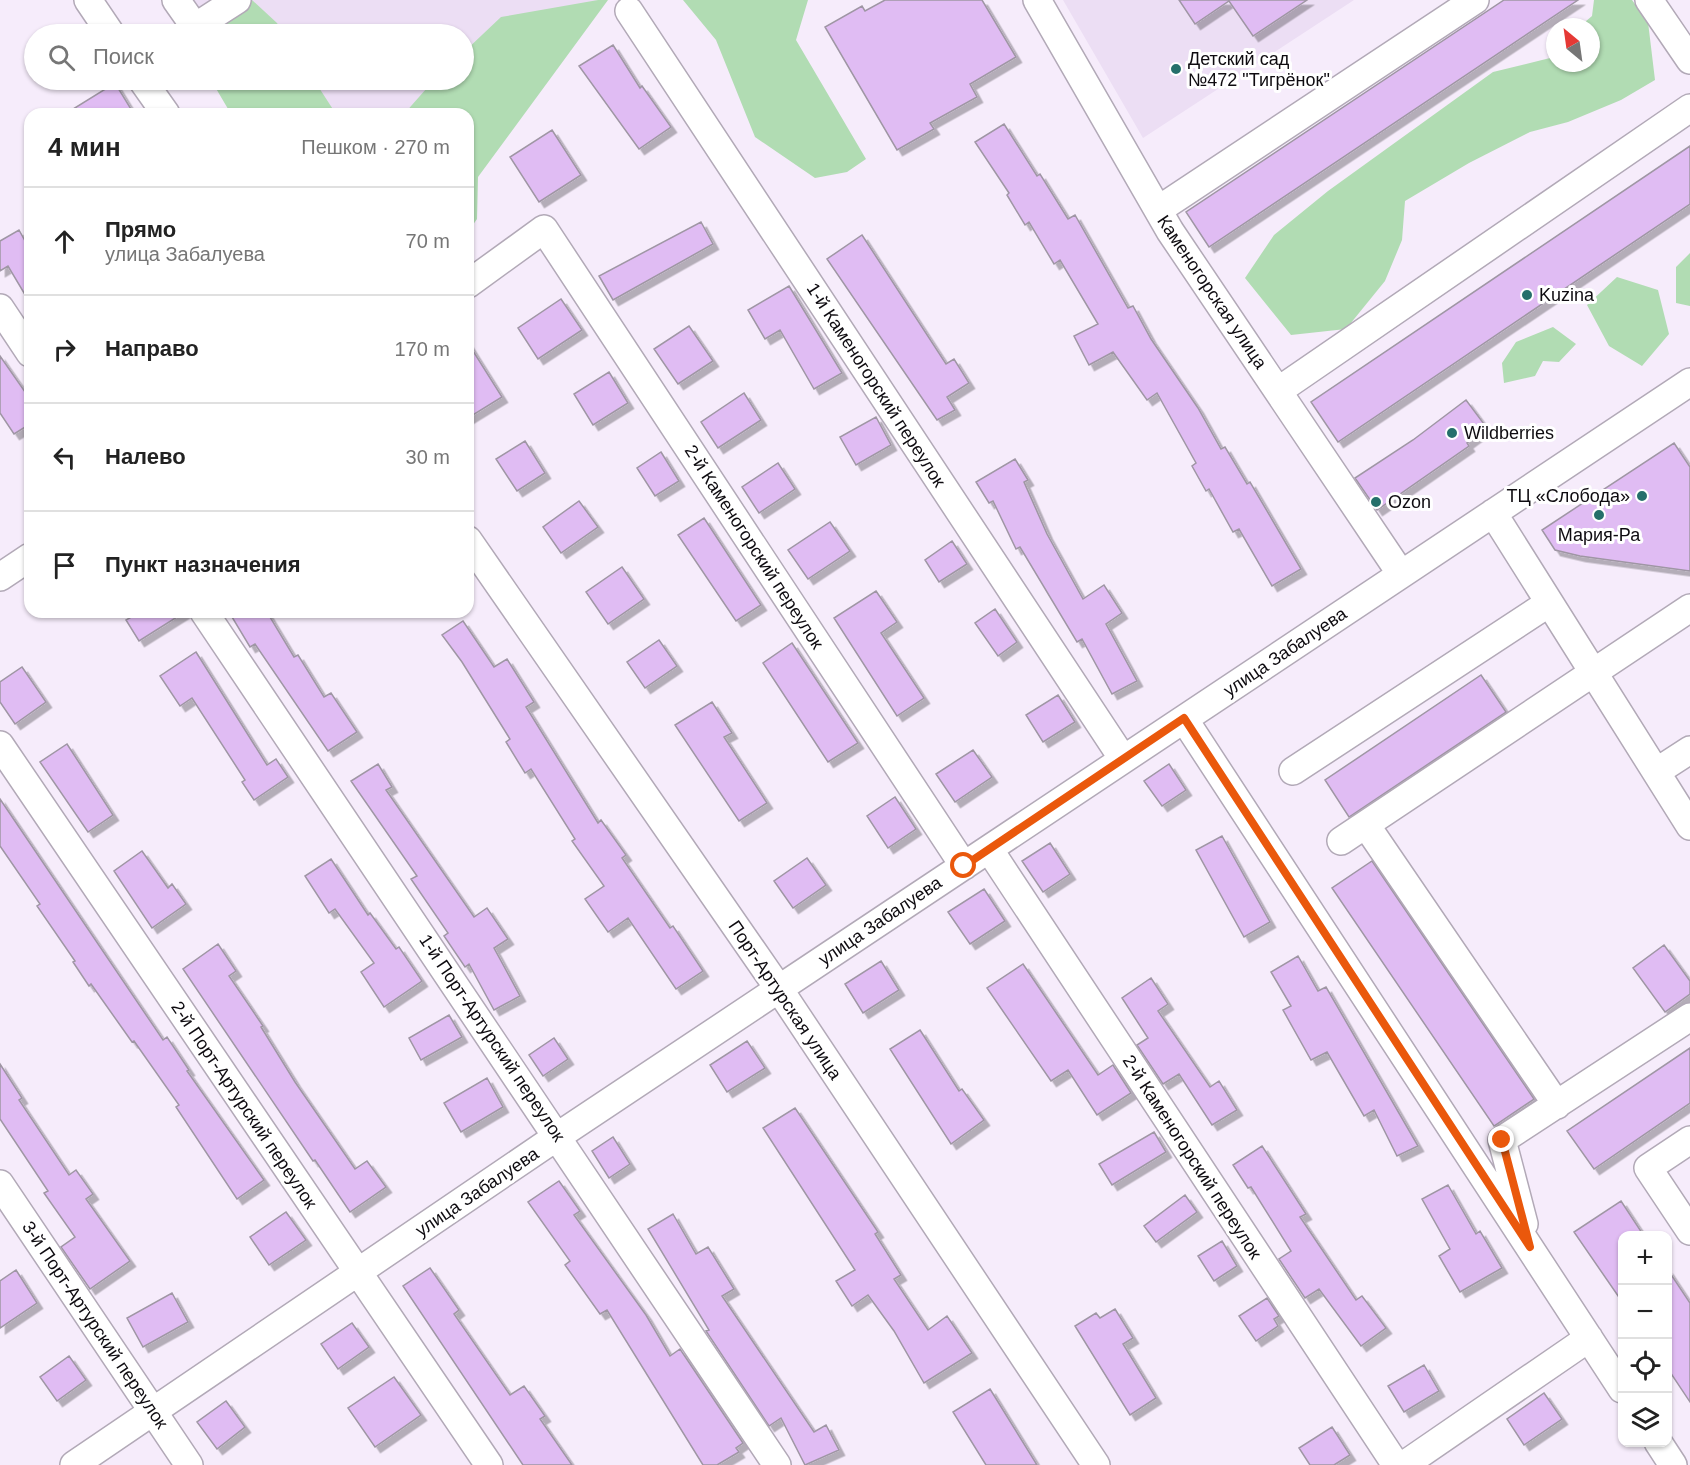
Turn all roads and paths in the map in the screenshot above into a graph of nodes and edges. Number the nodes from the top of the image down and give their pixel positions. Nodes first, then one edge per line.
1 (87, 0) edge
2 (176, 0) edge
3 (237, 0) edge
4 (1037, 0) edge
5 (1475, 0) edge
6 (1649, 0) edge
7 (629, 10) dead end
8 (104, 24) edge
9 (193, 24) edge
10 (200, 24) edge
11 (1690, 60) edge
12 (149, 90) edge
13 (162, 108) edge
14 (1690, 108) edge
15 (1158, 210) junction
16 (474, 280) edge
17 (0, 308) edge
18 (24, 344) edge
19 (1690, 382) edge
20 (1278, 391) junction
21 (1493, 513) junction
22 (474, 549) edge
23 (24, 561) edge
24 (1401, 574) junction
25 (0, 577) edge
26 (1549, 603) junction
27 (1690, 608) edge
28 (208, 618) edge
29 (1593, 673) junction
30 (1184, 718) junction
31 (0, 745) edge
32 (1690, 750) edge
33 (1124, 759) junction
34 (1293, 771) dead end
35 (1656, 772) junction
36 (1365, 825) junction
37 (1690, 826) edge
38 (1341, 841) dead end
39 (988, 849) junction
40 (964, 866) junction
41 (779, 989) junction
42 (1690, 1017) edge
43 (1557, 1105) junction
44 (558, 1136) junction
45 (1690, 1140) edge
46 (0, 1184) edge
47 (1690, 1231) edge
48 (1530, 1247) junction
49 (358, 1272) junction
50 (1589, 1338) junction
51 (1618, 1382) edge
52 (153, 1411) junction
53 (1661, 1447) edge
54 (74, 1465) edge
55 (189, 1465) edge
56 (489, 1465) edge
57 (777, 1465) edge
58 (1096, 1465) edge
59 (1396, 1465) edge
60 (1404, 1465) edge
61 (1673, 1465) edge

1 - 8 street
2 - 9 street
3 - 10 street
4 - 15 street, Каменогорская улица
5 - 15 street
6 - 11 street
7 - 33 street, 1-й Каменогорский переулок
12 - 13 street
14 - 20 street
15 - 20 street, Каменогорская улица
16 - 40 street, 2-й Каменогорский переулок
17 - 18 street
19 - 21 street, улица Забалуева
20 - 24 street, Каменогорская улица
21 - 24 street, улица Забалуева
21 - 26 street
22 - 41 street, Порт-Артурская улица
23 - 25 street
24 - 30 street, улица Забалуева
26 - 29 street
26 - 34 street
27 - 29 street
28 - 44 street, 1-й Порт-Артурский переулок
29 - 35 street
29 - 36 street
30 - 33 street, улица Забалуева
30 - 48 street
31 - 49 street, 2-й Порт-Артурский переулок
32 - 35 street
33 - 39 street, улица Забалуева
35 - 37 street
36 - 38 street
36 - 43 street
39 - 40 street, улица Забалуева
39 - 59 street, 2-й Каменогорский переулок
40 - 41 street, улица Забалуева
41 - 44 street, улица Забалуева
41 - 58 street, Порт-Артурская улица
42 - 43 street
43 - 48 street
44 - 49 street, улица Забалуева
44 - 57 street, 1-й Порт-Артурский переулок
45 - 47 street
46 - 52 street, 3-й Порт-Артурский переулок
48 - 50 street
49 - 52 street, улица Забалуева
49 - 56 street, 2-й Порт-Артурский переулок
50 - 51 street
50 - 60 street
52 - 54 street, улица Забалуева
52 - 55 street, 3-й Порт-Артурский переулок
53 - 61 street

